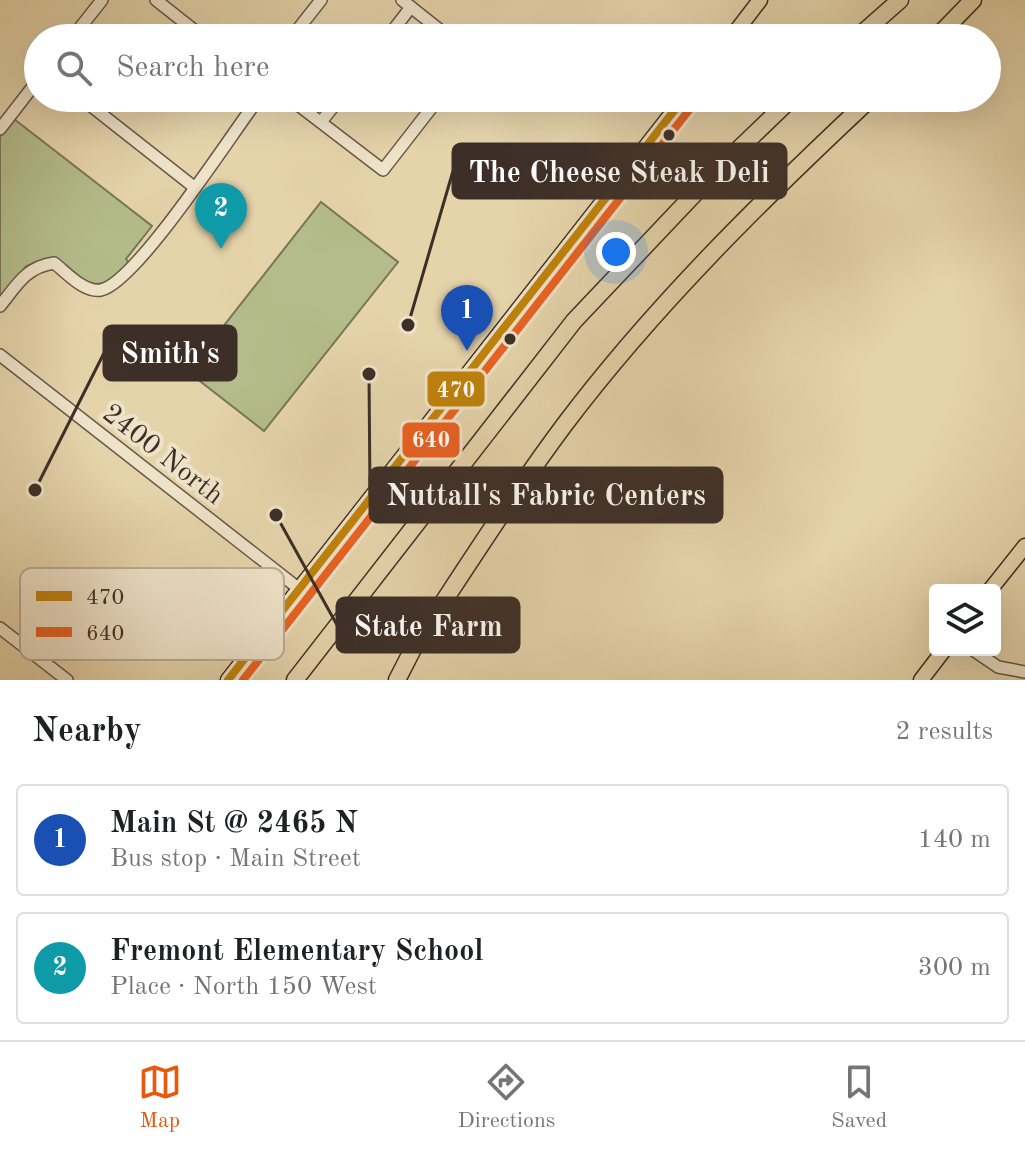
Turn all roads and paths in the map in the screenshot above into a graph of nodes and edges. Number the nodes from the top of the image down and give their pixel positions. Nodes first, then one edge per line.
1 (102, 0) edge
2 (321, 0) edge
3 (760, 0) edge
4 (900, 0) edge
5 (973, 0) edge
6 (984, 0) edge
7 (163, 2) edge
8 (406, 4) edge
9 (83, 24) edge
10 (188, 24) edge
11 (302, 24) edge
12 (395, 24) edge
13 (432, 24) edge
14 (742, 24) edge
15 (873, 24) edge
16 (950, 24) edge
17 (953, 24) edge
18 (24, 98) edge
19 (99, 112) edge
20 (249, 112) edge
21 (308, 112) edge
22 (329, 112) edge
23 (428, 112) edge
24 (673, 112) edge
25 (777, 112) edge
26 (856, 112) edge
27 (321, 122) junction
28 (0, 129) edge
29 (194, 187) junction
30 (0, 306) edge
31 (0, 355) edge
32 (1025, 546) edge
33 (1025, 560) edge
34 (272, 568) edge
35 (284, 577) edge
36 (995, 584) edge
37 (298, 588) junction
38 (1001, 590) edge
39 (284, 606) edge
40 (0, 628) edge
41 (20, 643) edge
42 (939, 656) edge
43 (982, 656) edge
44 (42, 660) edge
45 (243, 660) edge
46 (52, 668) junction
47 (1025, 672) edge
48 (43, 680) edge
49 (67, 680) edge
50 (228, 680) edge
51 (295, 680) edge
52 (397, 680) edge
53 (921, 680) edge

1 - 9 street
2 - 11 street
3 - 14 main road
4 - 15 highway
5 - 16 highway
6 - 17 highway
7 - 10 street
8 - 12 street
8 - 13 street
18 - 28 street
19 - 29 street
20 - 29 street
21 - 27 street
22 - 27 street
23 - 27 street
24 - 37 main road
25 - 51 highway
26 - 52 highway
29 - 30 street
31 - 34 street, 2400 North
32 - 36 main road
33 - 38 main road
35 - 37 street, 2400 North
37 - 39 main road
40 - 41 street
42 - 53 main road
43 - 47 street
44 - 46 street
45 - 50 main road
46 - 48 street
46 - 49 street

